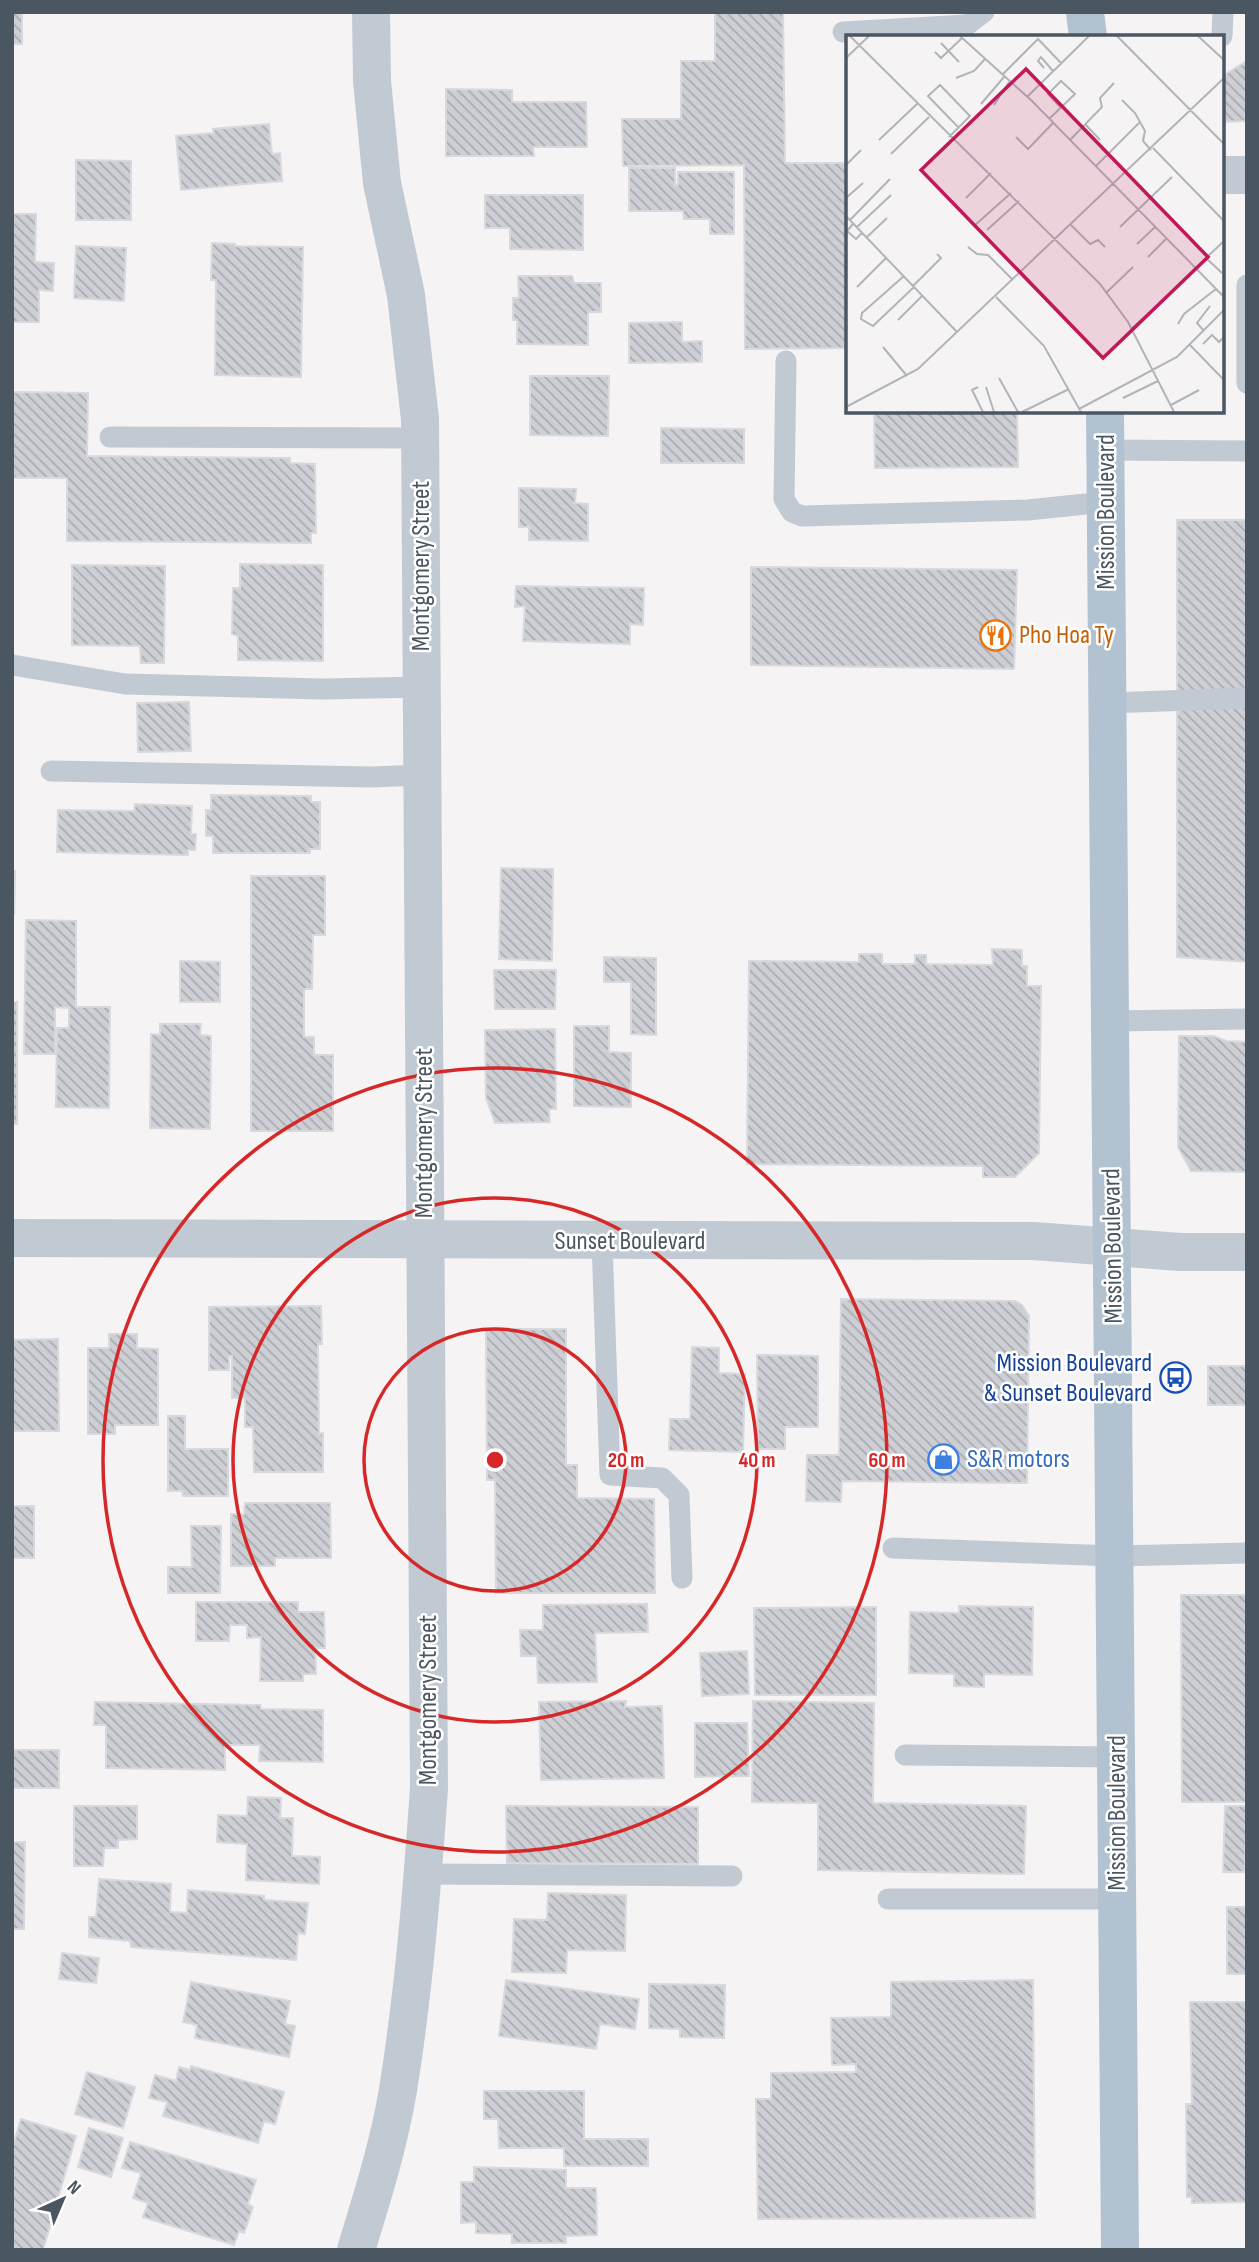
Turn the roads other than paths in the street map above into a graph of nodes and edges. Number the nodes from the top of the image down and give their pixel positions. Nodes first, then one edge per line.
1 (372, 12) edge
2 (984, 12) edge
3 (1085, 12) edge
4 (1223, 12) edge
5 (843, 32) dead end
6 (1087, 35) edge
7 (1222, 35) edge
8 (1224, 175) edge
9 (1247, 175) edge
10 (1247, 285) edge
11 (786, 361) dead end
12 (1247, 383) edge
13 (1105, 413) edge
14 (110, 438) dead end
15 (420, 438) junction
16 (1105, 450) junction
17 (1247, 451) edge
18 (1105, 502) junction
19 (12, 665) edge
20 (422, 687) junction
21 (1247, 698) edge
22 (1108, 704) junction
23 (51, 771) dead end
24 (422, 775) junction
25 (1247, 1019) edge
26 (1111, 1021) junction
27 (12, 1238) edge
28 (425, 1240) junction
29 (603, 1241) junction
30 (1113, 1246) junction
31 (1247, 1252) edge
32 (893, 1548) dead end
33 (1247, 1553) edge
34 (1115, 1556) junction
35 (682, 1577) dead end
36 (905, 1755) dead end
37 (1116, 1757) junction
38 (423, 1874) junction
39 (732, 1876) dead end
40 (888, 1899) dead end
41 (1117, 1899) junction
42 (357, 2250) edge
43 (1119, 2250) edge

1 - 15 street, Montgomery Street
2 - 5 lane
3 - 6 main road
4 - 7 lane
8 - 9 street
10 - 12 lane
11 - 18 lane
13 - 16 main road, Mission Boulevard
14 - 15 lane
15 - 20 street, Montgomery Street
16 - 17 lane
16 - 18 main road, Mission Boulevard
18 - 22 main road, Mission Boulevard
19 - 20 lane
20 - 24 street, Montgomery Street
21 - 22 lane
22 - 26 main road, Mission Boulevard
23 - 24 lane
24 - 28 street, Montgomery Street
25 - 26 lane
26 - 30 main road, Mission Boulevard
27 - 28 street, Sunset Boulevard
28 - 29 street, Sunset Boulevard
28 - 38 street, Montgomery Street
29 - 30 street, Sunset Boulevard
29 - 35 lane
30 - 31 street, Sunset Boulevard
30 - 34 main road, Mission Boulevard
32 - 34 lane
33 - 34 lane
34 - 37 main road, Mission Boulevard
36 - 37 lane
37 - 41 main road, Mission Boulevard
38 - 39 lane
38 - 42 street, Montgomery Street
40 - 41 lane
41 - 43 main road, Mission Boulevard

